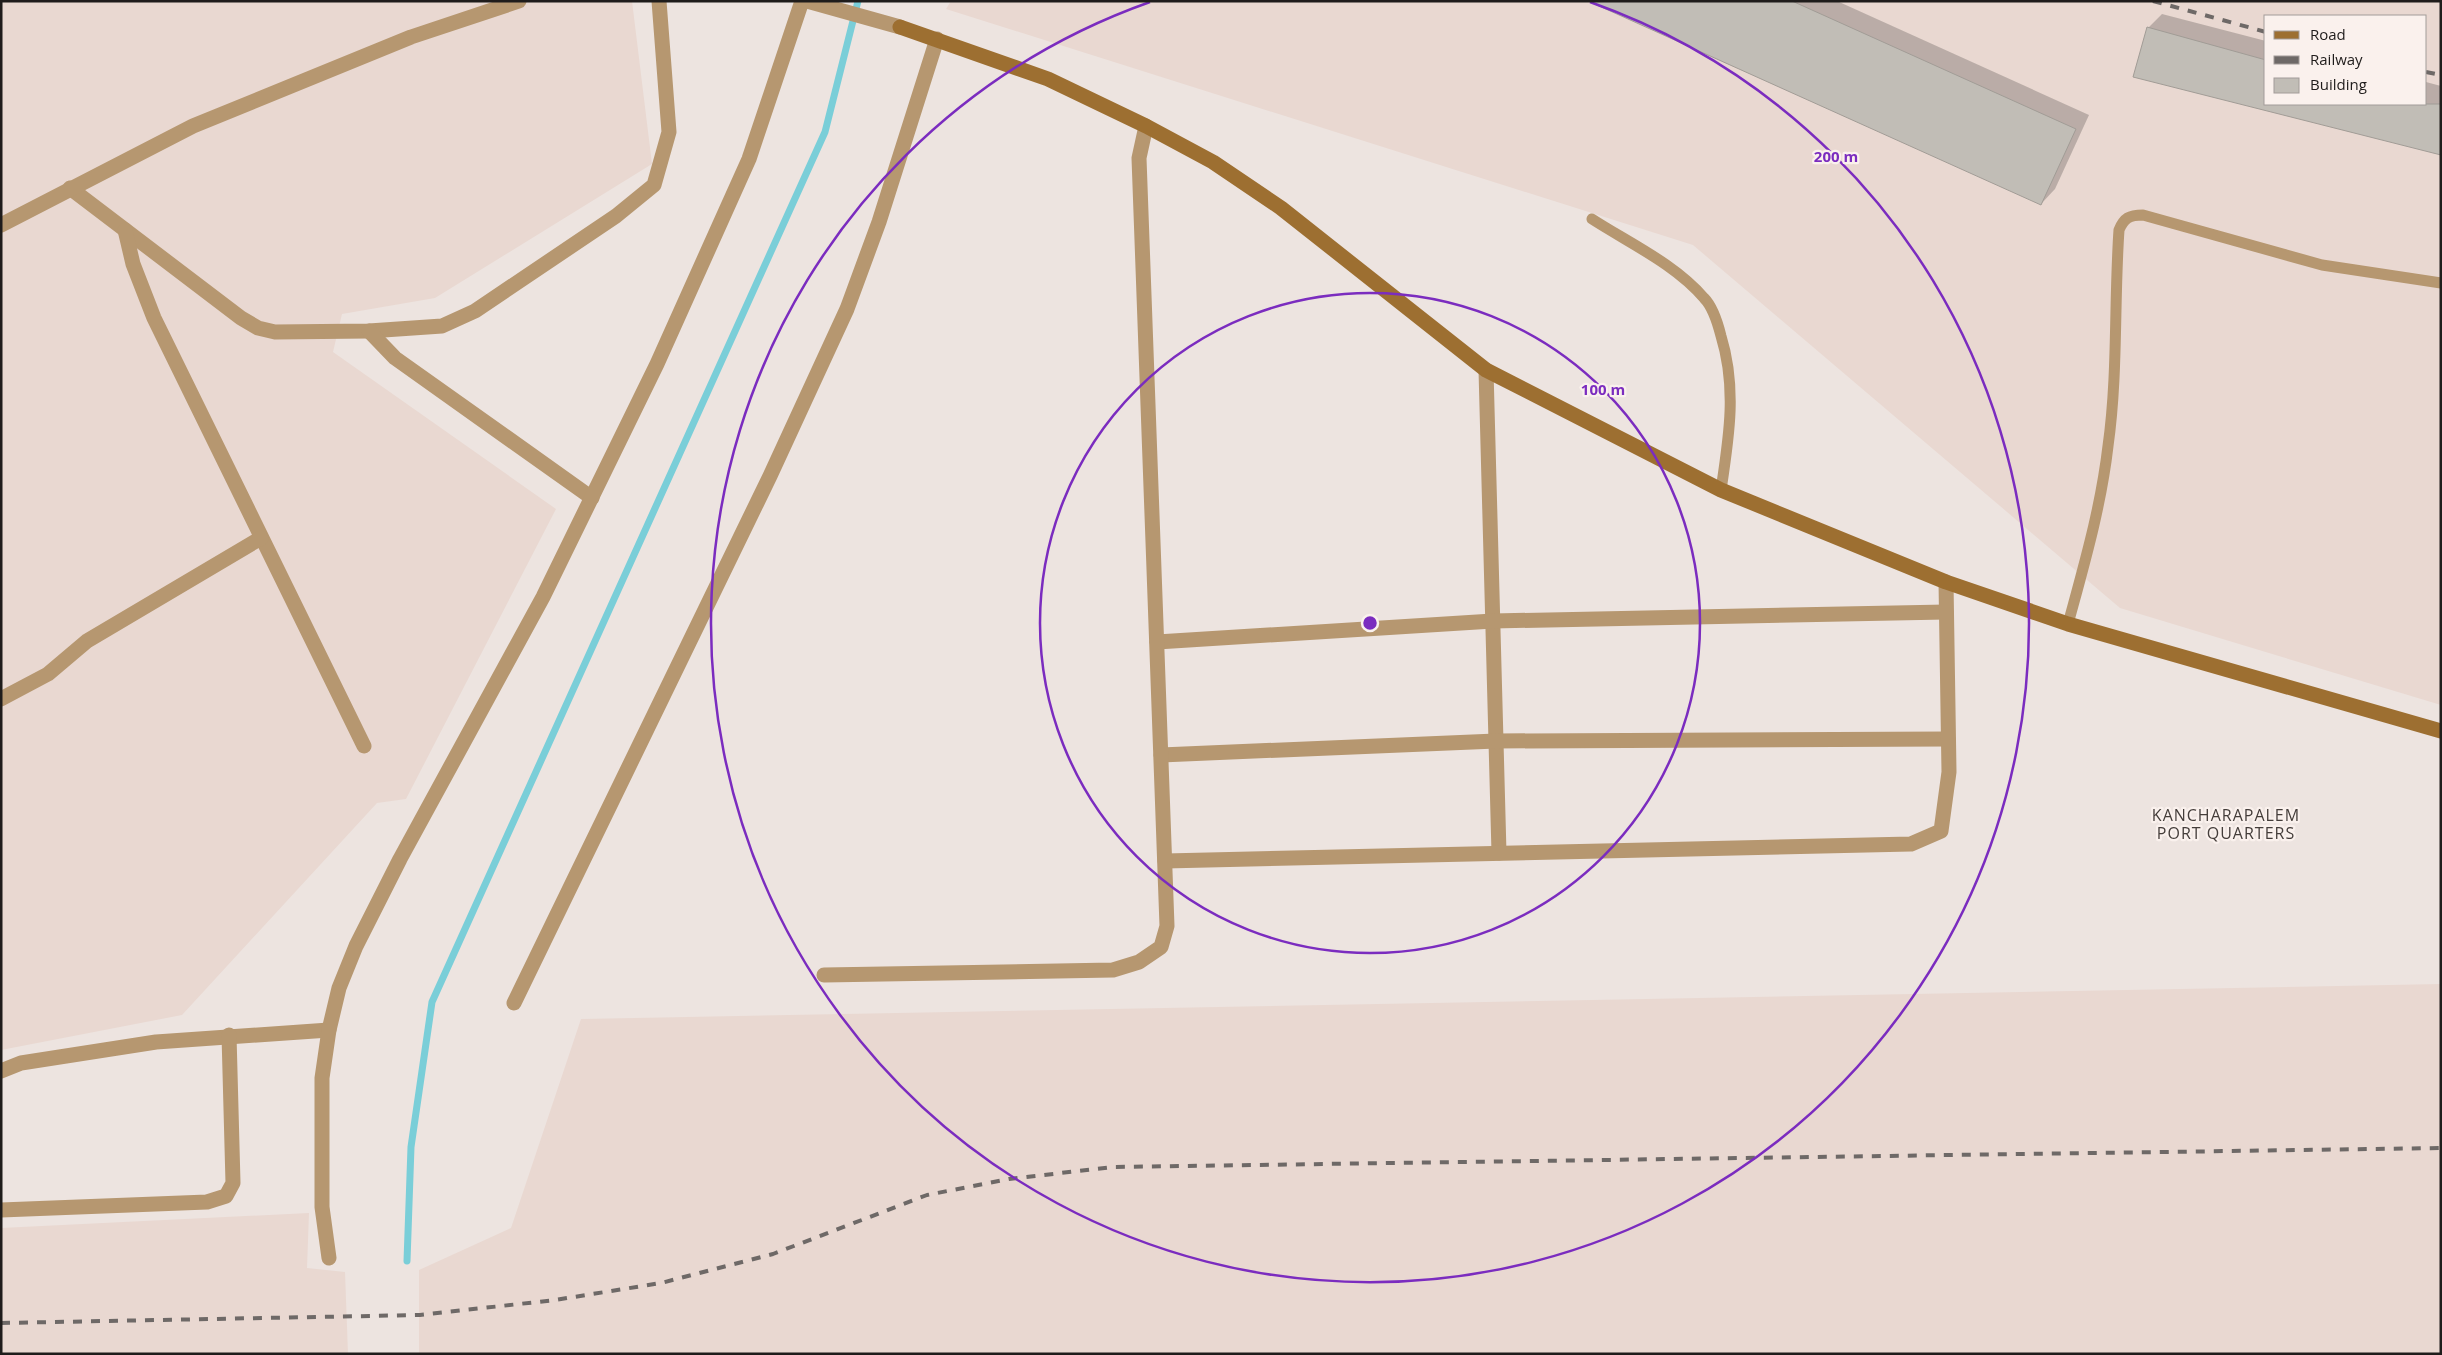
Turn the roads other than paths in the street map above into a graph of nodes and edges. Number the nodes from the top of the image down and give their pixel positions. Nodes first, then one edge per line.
1 (519, 1) edge
2 (659, 1) edge
3 (802, 1) edge
4 (807, 1) edge
5 (937, 39) junction
6 (1146, 126) junction
7 (70, 188) junction
8 (1592, 219) dead end
9 (1, 225) edge
10 (125, 230) junction
11 (2441, 283) edge
12 (369, 331) junction
13 (1486, 370) junction
14 (1721, 490) junction
15 (592, 498) junction
16 (261, 538) junction
17 (1946, 582) junction
18 (1946, 612) junction
19 (1493, 621) junction
20 (2068, 624) junction
21 (1157, 642) junction
22 (1, 699) edge
23 (2441, 731) edge
24 (1948, 739) junction
25 (1496, 741) junction
26 (364, 746) dead end
27 (1161, 754) junction
28 (1500, 853) junction
29 (1165, 861) junction
30 (824, 975) dead end
31 (514, 1003) dead end
32 (329, 1030) junction
33 (230, 1035) junction
34 (1, 1071) edge
35 (1, 1210) edge
36 (329, 1258) dead end

1 - 7 street
2 - 12 street
3 - 15 street
4 - 5 street
5 - 6 street
5 - 31 street
6 - 13 street
6 - 21 street
7 - 9 street
7 - 10 street
8 - 14 lane
10 - 12 street
10 - 16 street
11 - 20 lane
12 - 15 street
13 - 14 street
13 - 19 street
14 - 17 street
15 - 32 street
16 - 22 street
16 - 26 street
17 - 18 street
17 - 20 street
18 - 19 street
18 - 24 street
19 - 21 street
19 - 25 street
20 - 23 street
21 - 27 street
24 - 25 street
24 - 28 street
25 - 27 street
25 - 28 street
27 - 29 street
28 - 29 street
29 - 30 street
32 - 33 street
32 - 36 street
33 - 34 street
33 - 35 street

